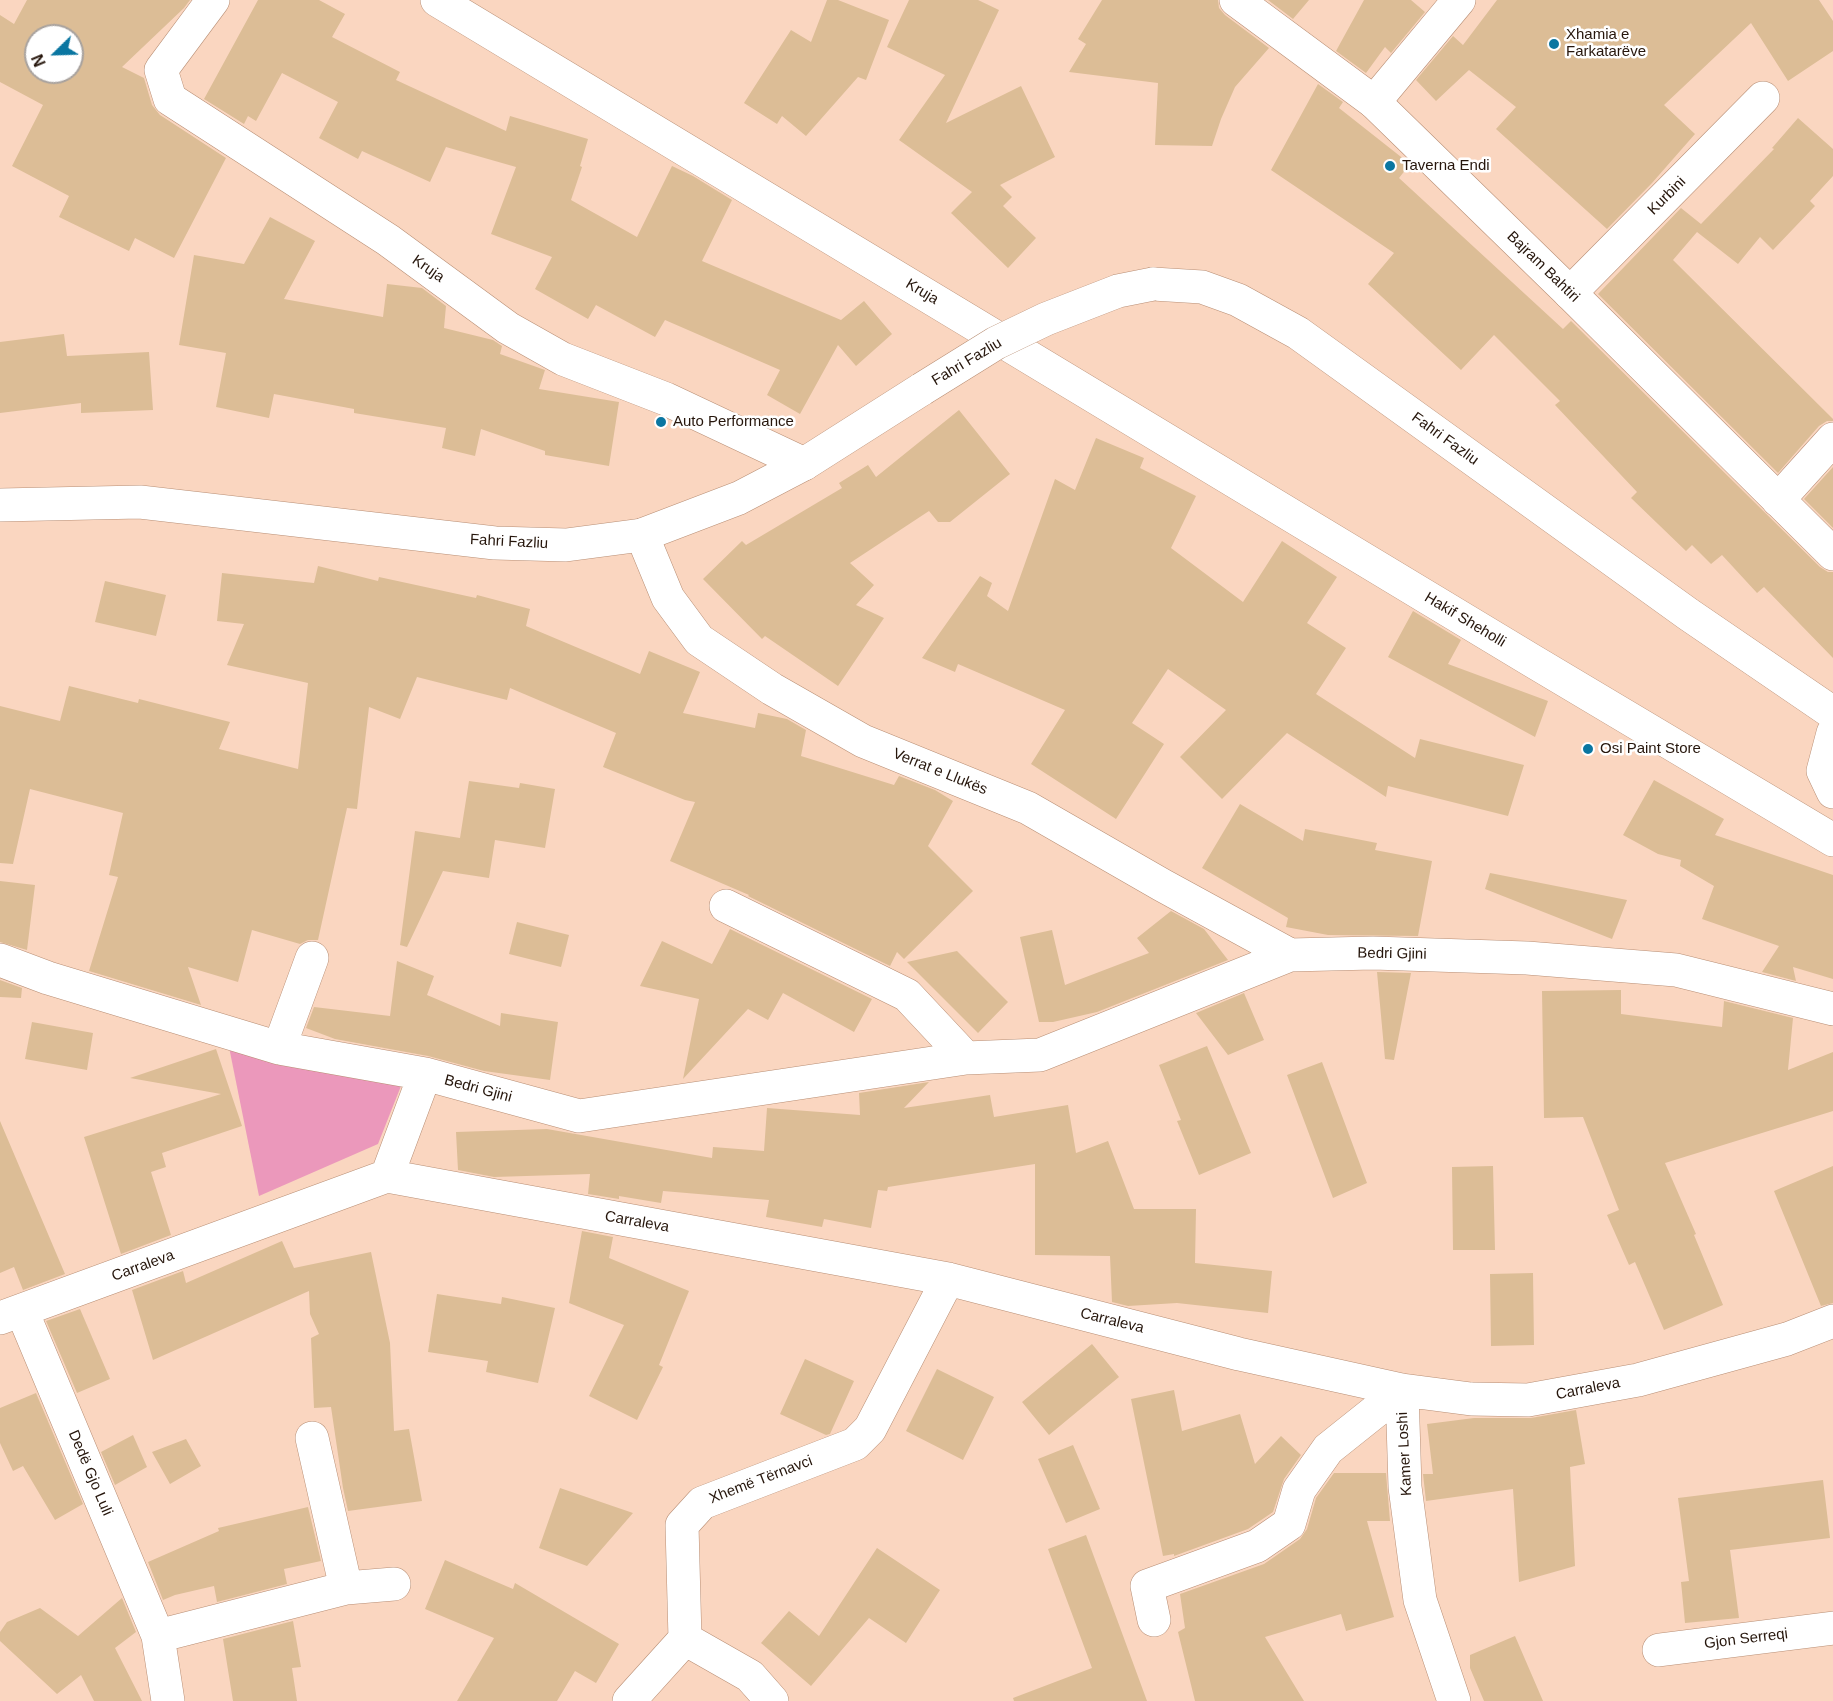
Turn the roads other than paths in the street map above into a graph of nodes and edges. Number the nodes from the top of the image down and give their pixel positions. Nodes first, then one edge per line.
1 (213, 0) edge
2 (437, 0) edge
3 (1236, 0) edge
4 (1459, 0) edge
5 (1763, 98) dead end
6 (1374, 102) junction
7 (1570, 293) junction
8 (1099, 398) joint
9 (1833, 439) edge
10 (804, 464) junction
11 (1778, 500) junction
12 (0, 505) edge
13 (642, 535) junction
14 (1833, 554) edge
15 (1833, 713) edge
16 (1833, 733) edge
17 (1833, 792) edge
18 (1833, 840) edge
19 (726, 906) dead end
20 (1290, 955) junction
21 (312, 958) dead end
22 (0, 960) edge
23 (1833, 1009) edge
24 (279, 1048) junction
25 (966, 1058) junction
26 (425, 1074) junction
27 (387, 1176) junction
28 (948, 1279) junction
29 (11, 1315) edge
30 (1833, 1321) edge
31 (1402, 1390) junction
32 (312, 1438) dead end
33 (394, 1584) dead end
34 (346, 1588) junction
35 (1154, 1620) dead end
36 (1833, 1628) edge
37 (158, 1636) junction
38 (685, 1639) junction
39 (1659, 1650) dead end
40 (168, 1701) edge
41 (629, 1701) edge
42 (772, 1701) edge
43 (1454, 1701) edge

1 - 10 street, Kruja
2 - 8 street, Kruja
3 - 6 street, Bajram Bahtiri
4 - 6 street
5 - 7 street, Kurbini
6 - 7 street, Bajram Bahtiri
7 - 11 street, Bajram Bahtiri
8 - 18 street, Hakif Sheholli
9 - 11 street
10 - 13 street, Fahri Fazliu
10 - 15 street, Fahri Fazliu, bridge
11 - 14 street, Bajram Bahtiri
12 - 13 street, Fahri Fazliu
13 - 20 street, Verrat e Llukës
16 - 17 street
19 - 25 street
20 - 23 street, Bedri Gjini
20 - 25 street, Bedri Gjini
21 - 24 street
22 - 24 street, Bedri Gjini
24 - 26 street, Bedri Gjini
25 - 26 street, Bedri Gjini
26 - 27 street
27 - 28 street, Carraleva
27 - 29 street, Carraleva
28 - 31 street, Carraleva
28 - 38 street, Xhemë Tërnavci
29 - 37 street, Dedë Gjo Luli
30 - 31 street, Carraleva
31 - 35 street, Kamer Loshi
31 - 43 street, Kamer Loshi
32 - 34 street
33 - 34 street
34 - 37 street
36 - 39 street, Gjon Serreqi
37 - 40 street, Dedë Gjo Luli
38 - 41 street
38 - 42 street

